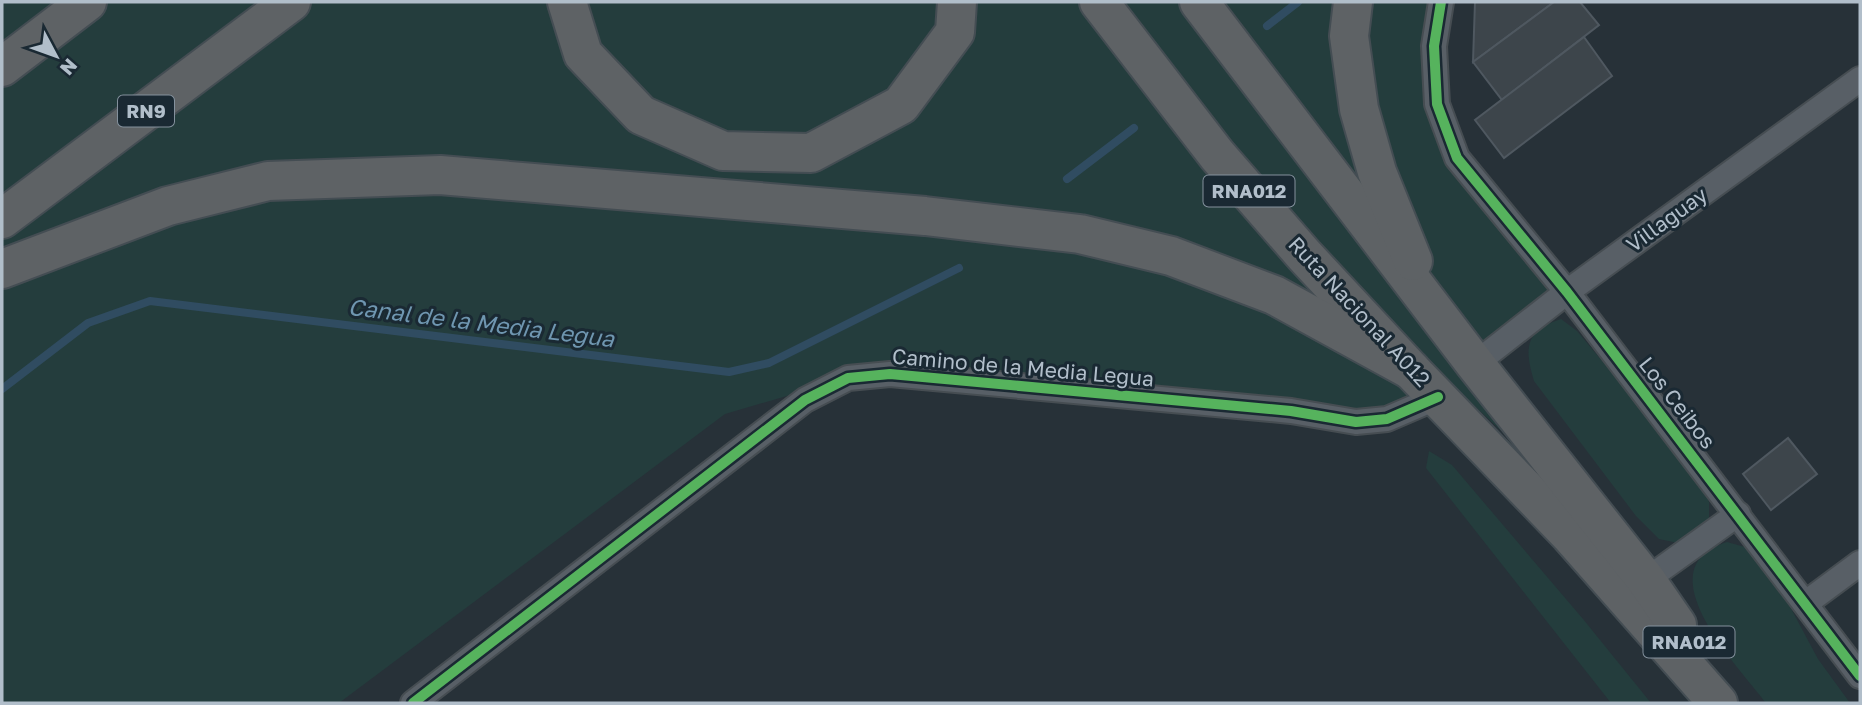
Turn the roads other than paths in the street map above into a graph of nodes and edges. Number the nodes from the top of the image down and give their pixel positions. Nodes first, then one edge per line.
1 (88, 2) edge
2 (290, 2) edge
3 (567, 2) edge
4 (957, 2) edge
5 (1099, 2) edge
6 (1199, 2) edge
7 (1353, 2) edge
8 (1441, 2) edge
9 (2, 67) edge
10 (1860, 79) edge
11 (2, 219) edge
12 (2, 268) edge
13 (1567, 292) junction
14 (1432, 308) junction
15 (1475, 364) junction
16 (1410, 370) junction
17 (1438, 397) junction
18 (1738, 514) junction
19 (1860, 563) edge
20 (1635, 588) junction
21 (1806, 603) junction
22 (1860, 676) edge
23 (413, 703) edge
24 (1718, 703) edge
25 (1733, 703) edge

1 - 9 highway
2 - 11 highway, RN9
3 - 4 highway
5 - 16 highway, Ruta Nacional A012 / RNA012
6 - 14 highway, Ruta Nacional A012 / RNA012
7 - 14 highway
8 - 13 street, Los Ceibos
10 - 13 street, Villaguay
12 - 16 highway
13 - 15 street, Villaguay
13 - 18 street, Los Ceibos
14 - 15 highway, Ruta Nacional A012 / RNA012
15 - 20 highway, Ruta Nacional A012 / RNA012
16 - 17 highway, Ruta Nacional A012 / RNA012
17 - 20 highway, Ruta Nacional A012 / RNA012
17 - 23 street, Camino de la Media Legua
18 - 20 street
18 - 21 street, Los Ceibos
19 - 21 street
20 - 24 highway, Ruta Nacional A012 / RNA012
20 - 25 highway, Ruta Nacional A012 / RNA012
21 - 22 street, Los Ceibos

